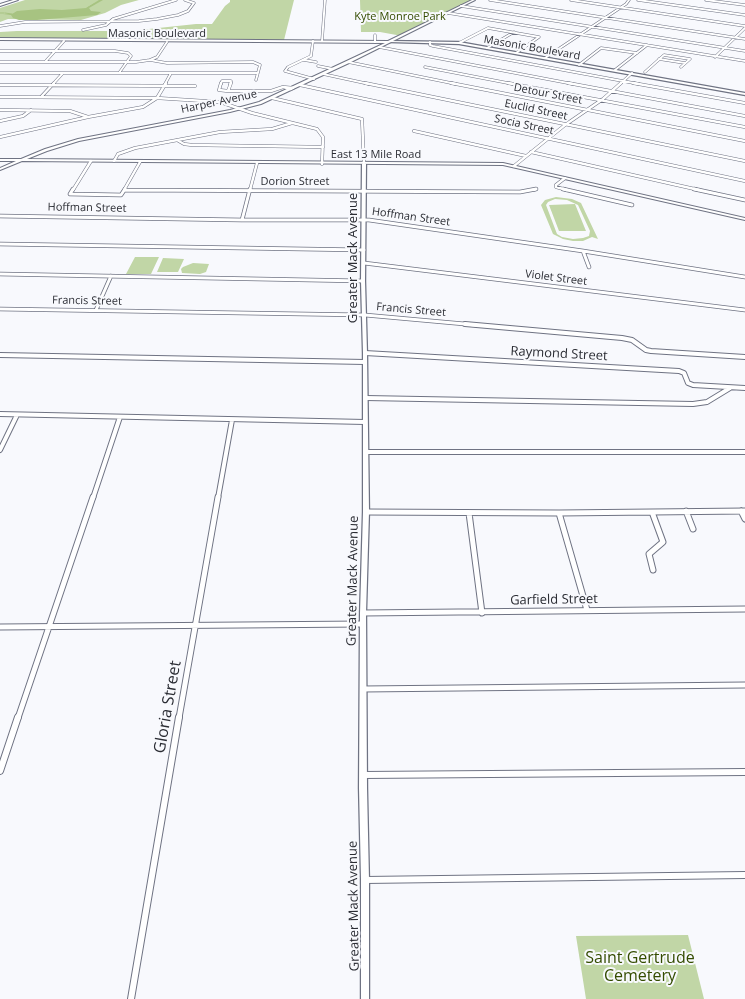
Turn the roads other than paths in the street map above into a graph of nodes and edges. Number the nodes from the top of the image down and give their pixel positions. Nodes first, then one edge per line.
1 (10, 0) edge
2 (16, 0) edge
3 (176, 0) edge
4 (185, 0) edge
5 (326, 0) edge
6 (474, 0) edge
7 (490, 0) edge
8 (503, 0) edge
9 (571, 0) edge
10 (629, 0) edge
11 (638, 0) edge
12 (706, 0) edge
13 (0, 4) edge
14 (745, 5) edge
15 (461, 6) junction
16 (621, 7) junction
17 (448, 13) junction
18 (745, 15) edge
19 (606, 17) junction
20 (111, 21) junction
21 (0, 26) edge
22 (591, 27) junction
23 (745, 27) edge
24 (83, 30) dead end
25 (514, 32) junction
26 (580, 34) junction
27 (375, 35) dead end
28 (735, 37) junction
29 (745, 38) edge
30 (0, 40) edge
31 (28, 40) junction
32 (63, 40) junction
33 (138, 40) junction
34 (179, 40) junction
35 (216, 40) junction
36 (257, 40) junction
37 (264, 40) junction
38 (23, 41) junction
39 (124, 41) junction
40 (282, 41) junction
41 (313, 41) junction
42 (322, 41) junction
43 (167, 42) junction
44 (191, 42) junction
45 (251, 42) junction
46 (269, 42) junction
47 (374, 42) junction
48 (390, 42) junction
49 (430, 42) junction
50 (460, 43) junction
51 (647, 45) junction
52 (379, 48) junction
53 (487, 48) junction
54 (724, 48) junction
55 (0, 51) edge
56 (55, 51) junction
57 (745, 51) edge
58 (516, 53) junction
59 (637, 53) junction
60 (715, 57) junction
61 (545, 58) junction
62 (658, 59) junction
63 (150, 60) junction
64 (304, 60) junction
65 (0, 62) edge
66 (45, 62) junction
67 (127, 62) junction
68 (316, 62) dead end
69 (348, 62) junction
70 (745, 62) edge
71 (685, 63) junction
72 (579, 65) junction
73 (318, 66) dead end
74 (424, 67) dead end
75 (681, 67) dead end
76 (334, 69) junction
77 (615, 70) junction
78 (0, 73) edge
79 (62, 73) junction
80 (119, 73) junction
81 (171, 73) junction
82 (258, 73) junction
83 (632, 73) junction
84 (323, 74) junction
85 (640, 75) junction
86 (314, 79) junction
87 (256, 80) dead end
88 (623, 81) junction
89 (0, 85) edge
90 (52, 85) junction
91 (164, 85) junction
92 (300, 85) junction
93 (195, 86) dead end
94 (292, 89) junction
95 (228, 91) junction
96 (613, 91) junction
97 (745, 94) edge
98 (0, 97) edge
99 (42, 97) junction
100 (157, 98) junction
101 (272, 98) junction
102 (603, 99) junction
103 (745, 103) edge
104 (239, 109) junction
105 (0, 110) edge
106 (31, 110) junction
107 (588, 110) junction
108 (745, 116) edge
109 (88, 117) junction
110 (0, 121) edge
111 (292, 123) junction
112 (565, 125) junction
113 (745, 127) edge
114 (414, 131) dead end
115 (0, 137) edge
116 (548, 138) junction
117 (177, 140) junction
118 (745, 142) edge
119 (323, 147) junction
120 (531, 152) junction
121 (526, 156) junction
122 (0, 160) edge
123 (21, 160) junction
124 (91, 161) junction
125 (114, 161) junction
126 (745, 161) edge
127 (140, 162) junction
128 (257, 163) junction
129 (322, 164) junction
130 (364, 164) junction
131 (514, 166) junction
132 (0, 169) edge
133 (565, 178) junction
134 (745, 181) edge
135 (536, 189) dead end
136 (125, 190) junction
137 (249, 191) junction
138 (364, 192) junction
139 (745, 200) edge
140 (632, 205) dead end
141 (0, 216) edge
142 (242, 220) junction
143 (364, 220) junction
144 (745, 220) edge
145 (0, 244) edge
146 (364, 250) junction
147 (583, 251) junction
148 (364, 263) junction
149 (588, 267) dead end
150 (0, 274) edge
151 (110, 276) junction
152 (745, 277) edge
153 (363, 281) junction
154 (0, 309) edge
155 (96, 310) junction
156 (745, 310) edge
157 (365, 315) junction
158 (365, 353) junction
159 (0, 355) edge
160 (745, 357) edge
161 (365, 362) junction
162 (730, 388) junction
163 (745, 388) edge
164 (366, 398) junction
165 (0, 414) edge
166 (17, 415) junction
167 (120, 417) junction
168 (232, 420) junction
169 (365, 422) junction
170 (0, 450) edge
171 (366, 452) junction
172 (745, 452) edge
173 (686, 511) junction
174 (743, 511) edge
175 (366, 512) junction
176 (652, 512) junction
177 (559, 513) junction
178 (469, 514) junction
179 (745, 519) edge
180 (693, 529) dead end
181 (653, 570) dead end
182 (745, 609) edge
183 (587, 610) junction
184 (363, 613) junction
185 (482, 613) junction
186 (363, 624) junction
187 (48, 626) junction
188 (195, 626) junction
189 (0, 627) edge
190 (745, 685) edge
191 (363, 689) junction
192 (0, 771) edge
193 (745, 772) edge
194 (363, 776) junction
195 (745, 875) edge
196 (365, 880) junction
197 (131, 999) edge
198 (365, 999) edge

1 - 13 highway
2 - 13 highway
3 - 20 street
4 - 20 street
5 - 42 street
6 - 15 main road, Harper Avenue
7 - 19 street
8 - 19 street
9 - 16 street
10 - 16 street
11 - 18 street
12 - 14 street
15 - 17 main road, Harper Avenue
15 - 22 street
16 - 19 street
16 - 23 street
17 - 26 street
17 - 48 main road, Harper Avenue
19 - 22 street
19 - 28 street
20 - 21 street
20 - 24 street
22 - 26 street
22 - 54 street
23 - 28 street
25 - 50 street
25 - 53 street
25 - 58 street
26 - 51 street
26 - 61 street
27 - 47 street
28 - 29 street
28 - 54 street
30 - 31 main road, Masonic Boulevard
30 - 38 main road, Masonic Boulevard
31 - 32 main road, Masonic Boulevard
31 - 38 main road
32 - 33 main road, Masonic Boulevard
32 - 38 main road, Masonic Boulevard
32 - 39 main road, Masonic Boulevard
32 - 56 street
33 - 34 main road, Masonic Boulevard
33 - 39 main road
34 - 35 main road, Masonic Boulevard
34 - 43 main road
35 - 36 main road, Masonic Boulevard
35 - 44 main road
36 - 37 main road, Masonic Boulevard
36 - 45 main road
37 - 40 main road, Masonic Boulevard
37 - 46 main road
39 - 43 main road, Masonic Boulevard
40 - 41 main road, Masonic Boulevard
40 - 46 main road, Masonic Boulevard
41 - 42 main road, Masonic Boulevard
41 - 64 street
42 - 47 main road, Masonic Boulevard
43 - 44 main road, Masonic Boulevard
43 - 63 street
44 - 45 main road, Masonic Boulevard
45 - 46 main road, Masonic Boulevard
47 - 48 main road, Masonic Boulevard
48 - 49 street, Masonic Boulevard
48 - 52 main road, Harper Avenue
49 - 50 street, Masonic Boulevard
49 - 88 street
50 - 53 street, Masonic Boulevard
51 - 59 street
51 - 60 street
52 - 69 main road, Harper Avenue
52 - 96 street
53 - 58 street, Masonic Boulevard
54 - 57 street
54 - 60 street
55 - 56 street
56 - 66 street
56 - 67 street
58 - 61 street, Masonic Boulevard
59 - 72 street
59 - 77 street
60 - 70 street
61 - 72 street, Masonic Boulevard
62 - 71 street
62 - 71 street
62 - 85 street
63 - 67 street
63 - 82 street
64 - 68 street
64 - 86 street
65 - 66 street
66 - 67 street
67 - 80 street
69 - 76 main road, Harper Avenue
69 - 107 street, Detour Street
71 - 75 street
72 - 77 street, Masonic Boulevard
73 - 76 street
74 - 102 street
76 - 84 main road, Harper Avenue
77 - 83 street, Masonic Boulevard
78 - 79 street
79 - 80 street
79 - 90 street
80 - 81 street
81 - 82 street
81 - 91 street
82 - 87 street
83 - 85 street, Masonic Boulevard
83 - 88 street
84 - 86 main road, Harper Avenue
84 - 112 street, Euclid Street
85 - 97 street, Masonic Boulevard
86 - 92 main road, Harper Avenue
88 - 96 street
88 - 103 street
89 - 90 street
90 - 91 street
90 - 99 street
91 - 93 street
91 - 100 street
92 - 94 main road, Harper Avenue
92 - 116 street, Socia Street
94 - 95 street
94 - 101 main road, Harper Avenue
95 - 95 street
96 - 102 street
96 - 108 street
98 - 99 street
99 - 100 street
100 - 104 street
100 - 109 street
101 - 104 main road, Harper Avenue
101 - 130 street
102 - 107 street
102 - 113 street
104 - 111 street
104 - 123 main road, Harper Avenue
105 - 106 street
106 - 109 street
106 - 110 street
107 - 112 street
107 - 118 street, Detour Street
109 - 115 street
111 - 117 street
111 - 119 street
112 - 116 street
112 - 126 street, Euclid Street
114 - 121 street
116 - 120 street
116 - 134 street, Socia Street
117 - 119 street
117 - 125 street
119 - 129 street
120 - 121 street
120 - 139 street
121 - 131 street
122 - 123 main road, East 13 Mile Road
123 - 124 main road, East 13 Mile Road
123 - 132 main road, Harper Avenue
124 - 125 main road, East 13 Mile Road
124 - 136 street
125 - 127 main road, East 13 Mile Road
127 - 128 main road, East 13 Mile Road
127 - 136 street
128 - 129 main road, East 13 Mile Road
128 - 137 street
129 - 130 main road, East 13 Mile Road
130 - 131 main road, East 13 Mile Road
130 - 138 street, Greater Mack Avenue
131 - 133 main road, East 13 Mile Road
133 - 140 street
133 - 144 main road, East 13 Mile Road
135 - 138 street, Dorion Street
136 - 137 street, Dorion Street
137 - 138 street, Dorion Street
137 - 142 street
138 - 143 street, Greater Mack Avenue
141 - 142 street, Hoffman Street
142 - 143 street, Hoffman Street
143 - 146 street, Greater Mack Avenue
143 - 147 street, Hoffman Street
145 - 146 street
146 - 148 street, Greater Mack Avenue
147 - 149 street
147 - 152 street, Hoffman Street
148 - 153 street, Greater Mack Avenue
148 - 156 street, Violet Street
150 - 151 street
151 - 153 street
151 - 155 street
153 - 157 street, Greater Mack Avenue
154 - 155 street, Francis Street
155 - 157 street, Francis Street
157 - 158 street, Greater Mack Avenue
157 - 160 street, Francis Street
158 - 161 street, Greater Mack Avenue
158 - 162 street, Raymond Street
159 - 161 street
161 - 164 street, Greater Mack Avenue
162 - 163 street, Raymond Street
162 - 164 street
164 - 169 street, Greater Mack Avenue
165 - 166 street
166 - 167 street
166 - 170 street
167 - 168 street
167 - 187 street
168 - 169 street
168 - 188 street, Gloria Street
169 - 171 street, Greater Mack Avenue
171 - 172 street
171 - 175 street, Greater Mack Avenue
173 - 174 street
173 - 176 street
173 - 180 street
174 - 179 street
175 - 178 street
175 - 184 street, Greater Mack Avenue
176 - 177 street
176 - 181 street
177 - 178 street
177 - 183 street
178 - 185 street
182 - 183 street, Garfield Street
183 - 185 street, Garfield Street
184 - 185 street, Garfield Street
184 - 186 street, Greater Mack Avenue
186 - 188 street
186 - 191 street, Greater Mack Avenue
187 - 188 street
187 - 189 street
187 - 192 street
188 - 197 street, Gloria Street
190 - 191 street
191 - 194 street, Greater Mack Avenue
193 - 194 street
194 - 196 street, Greater Mack Avenue
195 - 196 street
196 - 198 street, Greater Mack Avenue

